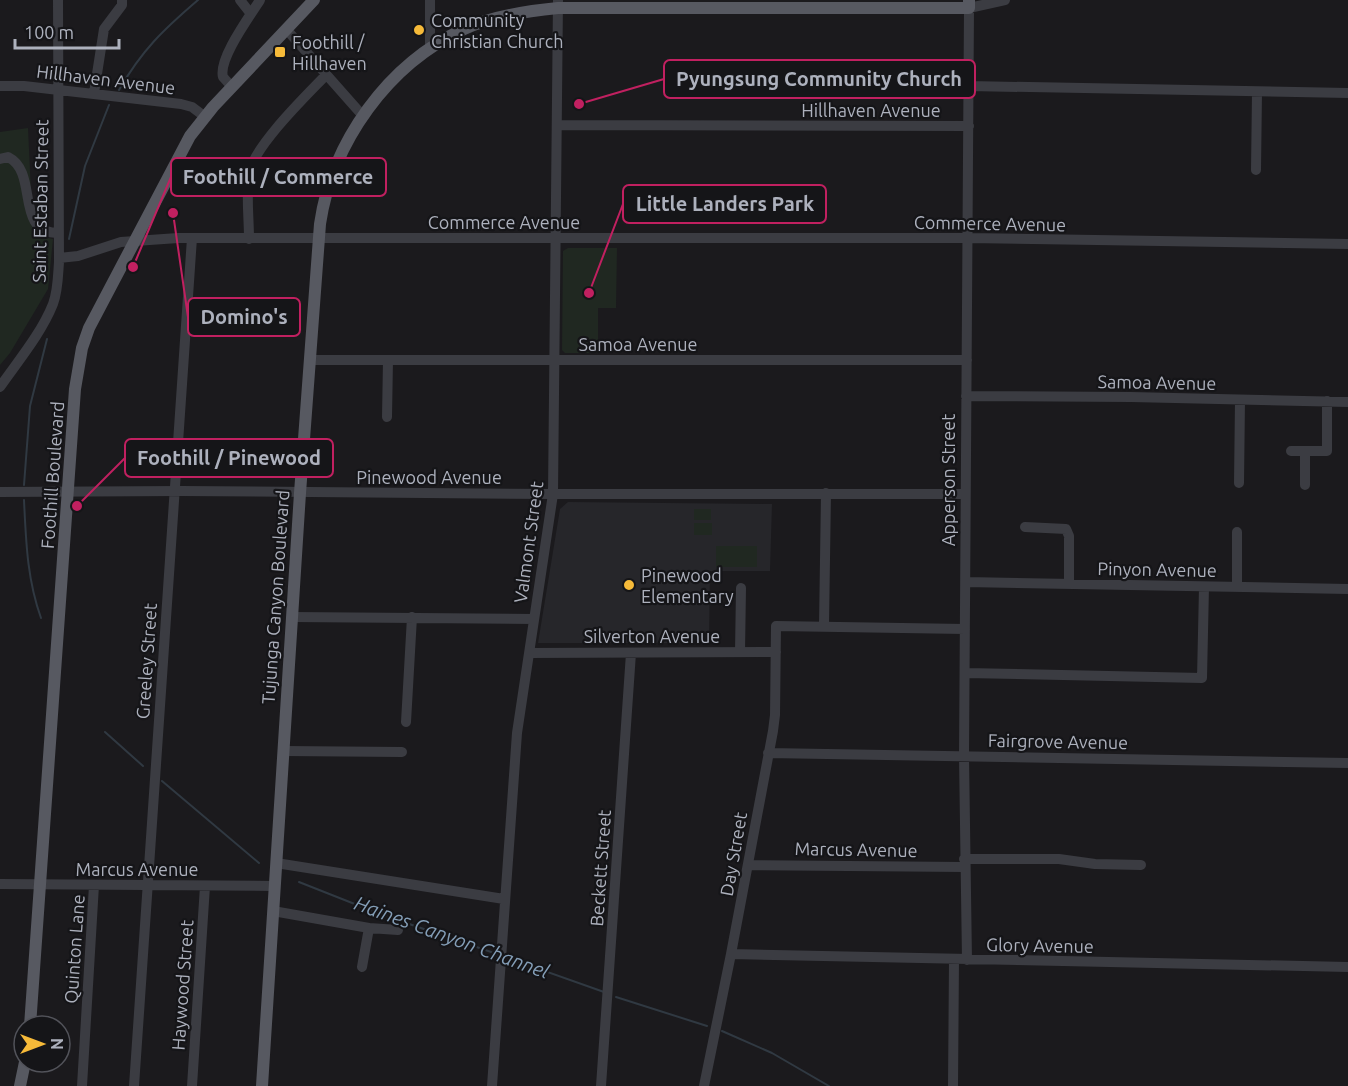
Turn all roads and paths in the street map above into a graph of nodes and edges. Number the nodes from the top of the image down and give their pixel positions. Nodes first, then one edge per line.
1 (58, 0) edge
2 (122, 0) edge
3 (240, 0) edge
4 (260, 0) edge
5 (314, 0) edge
6 (430, 0) edge
7 (1005, 0) edge
8 (558, 4) edge
9 (969, 4) edge
10 (251, 14) junction
11 (287, 30) junction
12 (430, 48) junction
13 (326, 75) junction
14 (0, 86) edge
15 (969, 86) junction
16 (232, 87) junction
17 (58, 89) junction
18 (1257, 92) junction
19 (94, 93) junction
20 (1348, 93) edge
21 (204, 116) junction
22 (363, 116) junction
23 (556, 125) junction
24 (969, 126) junction
25 (0, 159) edge
26 (1256, 170) dead end
27 (59, 233) junction
28 (192, 238) junction
29 (320, 238) junction
30 (556, 238) junction
31 (968, 238) junction
32 (249, 239) junction
33 (134, 241) junction
34 (1348, 244) edge
35 (59, 258) junction
36 (310, 360) junction
37 (388, 360) junction
38 (555, 360) junction
39 (967, 360) junction
40 (0, 387) edge
41 (966, 396) junction
42 (1240, 400) junction
43 (1327, 401) junction
44 (1348, 402) edge
45 (387, 417) dead end
46 (1291, 451) dead end
47 (1305, 451) junction
48 (1239, 483) dead end
49 (1305, 485) dead end
50 (68, 491) junction
51 (175, 491) junction
52 (0, 492) edge
53 (300, 493) junction
54 (826, 493) junction
55 (553, 494) junction
56 (965, 494) junction
57 (1025, 527) dead end
58 (1237, 532) dead end
59 (966, 582) junction
60 (1069, 584) junction
61 (1204, 587) junction
62 (1237, 587) junction
63 (741, 588) dead end
64 (1348, 589) edge
65 (292, 617) junction
66 (412, 617) junction
67 (534, 619) junction
68 (824, 626) junction
69 (965, 628) junction
70 (632, 652) junction
71 (740, 652) junction
72 (776, 652) junction
73 (529, 653) junction
74 (965, 673) junction
75 (406, 722) dead end
76 (284, 751) junction
77 (402, 752) dead end
78 (768, 753) junction
79 (964, 756) junction
80 (1348, 763) edge
81 (276, 863) junction
82 (964, 863) junction
83 (748, 865) junction
84 (1141, 865) dead end
85 (0, 884) edge
86 (41, 885) junction
87 (94, 885) junction
88 (147, 886) junction
89 (205, 886) junction
90 (274, 886) junction
91 (504, 899) junction
92 (273, 911) junction
93 (369, 928) junction
94 (398, 930) dead end
95 (731, 954) junction
96 (954, 960) junction
97 (967, 960) junction
98 (362, 967) dead end
99 (1348, 967) edge
100 (31, 1014) edge
101 (82, 1086) edge
102 (134, 1086) edge
103 (192, 1086) edge
104 (261, 1086) edge
105 (492, 1086) edge
106 (601, 1086) edge
107 (704, 1086) edge
108 (952, 1086) edge

1 - 17 street, Saint Estaban Street
2 - 19 street
3 - 10 street
4 - 10 street
5 - 11 main road, Foothill Boulevard
6 - 12 street
7 - 9 street, Tujunga Canyon Boulevard
8 - 9 main road, Tujunga Canyon Boulevard
8 - 12 main road, Tujunga Canyon Boulevard
8 - 23 street, Valmont Street
9 - 15 street, Apperson Street
10 - 16 street
11 - 13 street
11 - 16 main road, Foothill Boulevard
12 - 22 main road, Tujunga Canyon Boulevard
13 - 22 street
13 - 32 street
14 - 17 street, Hillhaven Avenue
15 - 18 street
15 - 24 street, Apperson Street
16 - 21 main road, Foothill Boulevard
17 - 19 street, Hillhaven Avenue
17 - 27 street, Saint Estaban Street
18 - 20 street
18 - 26 street
19 - 21 street, Hillhaven Avenue
21 - 33 main road, Foothill Boulevard
22 - 29 main road, Tujunga Canyon Boulevard
23 - 24 street, Hillhaven Avenue
23 - 30 street, Valmont Street
24 - 31 street, Apperson Street
25 - 27 street
27 - 35 street, Saint Estaban Street
28 - 32 street, Commerce Avenue
28 - 33 street, Commerce Avenue
28 - 51 street, Greeley Street
29 - 30 street, Commerce Avenue
29 - 32 street, Commerce Avenue
29 - 36 main road, Tujunga Canyon Boulevard
30 - 31 street, Commerce Avenue
30 - 38 street, Valmont Street
31 - 34 street, Commerce Avenue
31 - 39 street, Apperson Street
33 - 35 street, Commerce Avenue
33 - 50 main road, Foothill Boulevard
35 - 40 street, Saint Estaban Street
36 - 37 street, Samoa Avenue
36 - 53 main road, Tujunga Canyon Boulevard
37 - 38 street, Samoa Avenue
37 - 45 street
38 - 39 street, Samoa Avenue
38 - 55 street, Valmont Street
39 - 41 street, Apperson Street
41 - 42 street, Samoa Avenue
41 - 56 street, Apperson Street
42 - 43 street, Samoa Avenue
42 - 48 street
43 - 44 street, Samoa Avenue
43 - 47 street
46 - 47 street
47 - 49 street
50 - 51 street, Pinewood Avenue
50 - 52 street, Pinewood Avenue
50 - 86 main road, Foothill Boulevard
51 - 53 street, Pinewood Avenue
51 - 88 street, Greeley Street
53 - 55 street, Pinewood Avenue
53 - 65 main road, Tujunga Canyon Boulevard
54 - 55 street, Pinewood Avenue
54 - 56 street, Pinewood Avenue
54 - 68 street
55 - 67 street, Valmont Street
56 - 59 street, Apperson Street
57 - 60 street
58 - 62 street
59 - 60 street, Pinyon Avenue
59 - 69 street, Apperson Street
60 - 61 street, Pinyon Avenue
61 - 62 street, Pinyon Avenue
61 - 74 street
62 - 64 street, Pinyon Avenue
63 - 71 street
65 - 66 street
65 - 76 main road, Tujunga Canyon Boulevard
66 - 67 street
66 - 75 street
67 - 73 street, Valmont Street
68 - 69 street
68 - 72 street, Day Street
69 - 74 street, Apperson Street
70 - 71 street, Silverton Avenue
70 - 73 street, Silverton Avenue
70 - 106 street, Beckett Street
71 - 72 street, Silverton Avenue
72 - 78 street, Day Street
73 - 91 street, Valmont Street
74 - 79 street, Apperson Street
76 - 77 street
76 - 81 main road, Tujunga Canyon Boulevard
78 - 79 street, Fairgrove Avenue
78 - 83 street, Day Street
79 - 80 street, Fairgrove Avenue
79 - 82 street, Apperson Street
81 - 90 main road, Tujunga Canyon Boulevard
81 - 91 street
82 - 83 street, Marcus Avenue
82 - 84 street, Marcus Avenue
82 - 97 street, Apperson Street
83 - 95 street, Day Street
85 - 86 street, Marcus Avenue
86 - 87 street, Marcus Avenue
86 - 100 main road, Foothill Boulevard
87 - 88 street, Marcus Avenue
87 - 101 street, Quinton Lane
88 - 89 street, Marcus Avenue
88 - 102 street, Greeley Street
89 - 90 street, Marcus Avenue
89 - 103 street, Haywood Street
90 - 92 main road, Tujunga Canyon Boulevard
91 - 105 street, Valmont Street
92 - 93 street
92 - 104 main road, Tujunga Canyon Boulevard
93 - 94 street
93 - 98 street
95 - 96 street, Glory Avenue
95 - 107 street, Day Street
96 - 97 street, Glory Avenue
96 - 108 street
97 - 99 street, Glory Avenue

